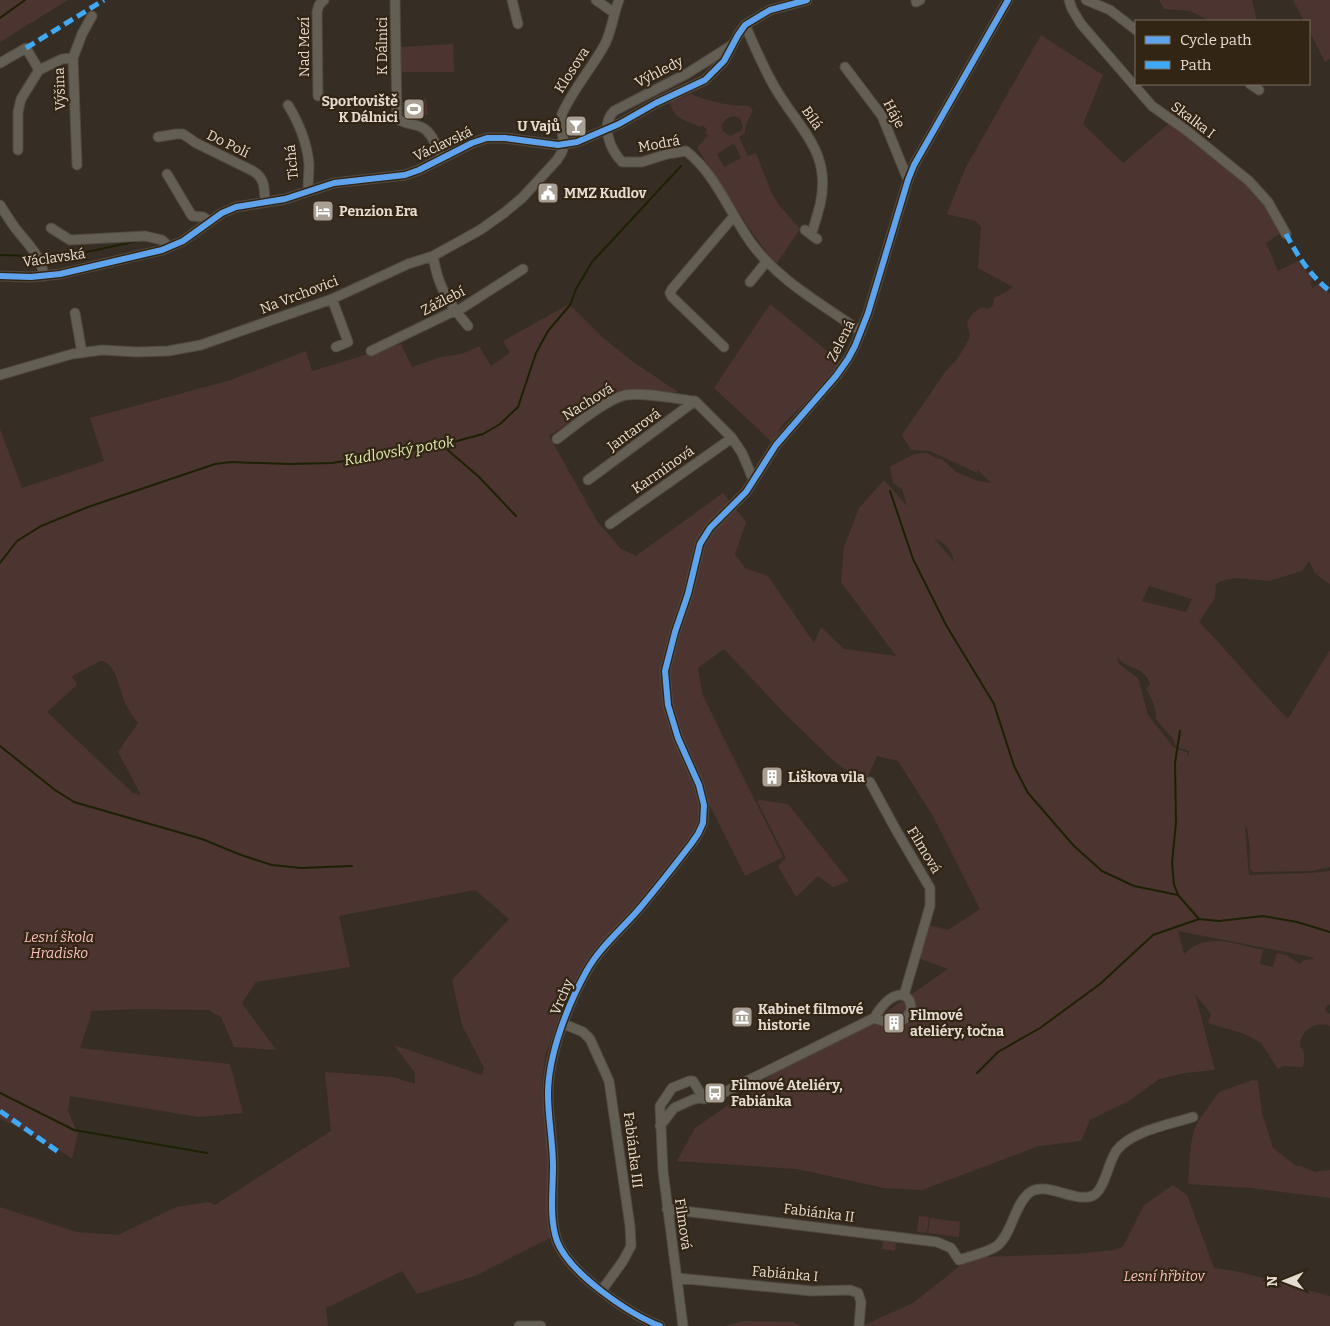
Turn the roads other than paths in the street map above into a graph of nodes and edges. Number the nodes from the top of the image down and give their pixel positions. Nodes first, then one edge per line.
1 (324, 0) edge
2 (395, 0) edge
3 (512, 0) edge
4 (596, 0) edge
5 (619, 0) edge
6 (770, 0) edge
7 (807, 0) edge
8 (916, 0) edge
9 (920, 0) edge
10 (1008, 0) edge
11 (1069, 0) edge
12 (1086, 0) edge
13 (770, 10) junction
14 (614, 12) junction
15 (92, 16) dead end
16 (518, 24) dead end
17 (745, 25) junction
18 (1135, 29) edge
19 (734, 44) junction
20 (73, 58) junction
21 (0, 63) edge
22 (845, 67) dead end
23 (39, 70) junction
24 (1252, 85) edge
25 (1259, 90) dead end
26 (318, 96) dead end
27 (288, 104) dead end
28 (607, 130) junction
29 (158, 137) dead end
30 (564, 144) junction
31 (18, 150) dead end
32 (442, 158) junction
33 (77, 165) dead end
34 (167, 174) dead end
35 (908, 180) junction
36 (308, 191) junction
37 (265, 202) junction
38 (0, 205) edge
39 (734, 216) junction
40 (210, 221) junction
41 (51, 228) dead end
42 (811, 234) dead end
43 (1286, 234) dead end
44 (169, 248) junction
45 (433, 256) junction
46 (767, 261) junction
47 (523, 269) dead end
48 (0, 276) edge
49 (44, 276) junction
50 (750, 282) dead end
51 (332, 299) junction
52 (456, 311) junction
53 (75, 313) dead end
54 (468, 326) dead end
55 (861, 332) junction
56 (336, 347) dead end
57 (724, 347) dead end
58 (371, 351) dead end
59 (82, 353) junction
60 (0, 375) edge
61 (696, 402) junction
62 (732, 438) junction
63 (557, 439) dead end
64 (753, 479) junction
65 (588, 480) dead end
66 (610, 524) dead end
67 (665, 671) joint
68 (870, 782) dead end
69 (904, 995) junction
70 (874, 1018) junction
71 (564, 1024) junction
72 (704, 1099) junction
73 (1193, 1117) dead end
74 (1183, 1120) junction
75 (660, 1126) junction
76 (1184, 1132) dead end
77 (667, 1209) junction
78 (677, 1278) junction
79 (602, 1290) junction
80 (518, 1326) edge
81 (541, 1326) edge
82 (660, 1326) edge
83 (683, 1326) edge
84 (859, 1326) edge

1 - 26 street, Nad Mezí
2 - 32 street, K Dálnici
3 - 16 street
4 - 14 street
5 - 14 street, Klosova
6 - 13 street
7 - 13 street, Václavská
8 - 9 street
10 - 35 street, Zelená
11 - 43 street, Skalka I
12 - 18 street
13 - 17 street, Václavská
14 - 30 street, Klosova
15 - 20 street, Výšina
17 - 19 street, Václavská
17 - 42 street, Bílá
19 - 28 street, Václavská
19 - 28 street, Výhledy
20 - 23 street
20 - 33 street, Výšina
21 - 23 street
22 - 35 street, Háje
23 - 31 street
24 - 25 street
27 - 36 street, Tichá
28 - 30 street, Václavská
28 - 39 street, Modrá
29 - 37 street, Do Polí
30 - 32 street, Václavská
30 - 45 street, Na Vrchovici
32 - 36 street, Václavská
34 - 40 street
35 - 55 street, Zelená
36 - 37 street, Václavská
37 - 40 street, Václavská
38 - 49 street
39 - 46 street, Modrá
39 - 57 street
40 - 44 street, Václavská
41 - 44 street, Václavská
44 - 49 street, Václavská
45 - 51 street, Na Vrchovici
45 - 52 street
46 - 50 street
46 - 55 street, Modrá
47 - 52 street, Zážlebí
48 - 49 street, Václavská
51 - 56 street
51 - 59 street, Na Vrchovici
52 - 54 street
52 - 58 street, Zážlebí
53 - 59 street
55 - 64 street, Zelená
59 - 60 street, Na Vrchovici
61 - 62 street
61 - 63 street, Nachová
61 - 65 street, Jantarová
62 - 64 street
62 - 66 street, Karmínová
64 - 67 street, Zelená
67 - 71 street, Vrchy
68 - 69 street, Filmová
69 - 70 street
69 - 70 street, Filmová
70 - 72 street
71 - 79 street, Vrchy
71 - 79 street, Fabiánka III
72 - 75 street
72 - 75 street, Filmová
73 - 74 street
74 - 76 street
74 - 77 street, Fabiánka II
75 - 77 street, Filmová
77 - 78 street, Filmová
78 - 83 street, Filmová
78 - 84 street, Fabiánka I
79 - 82 street, Vrchy
80 - 81 street

